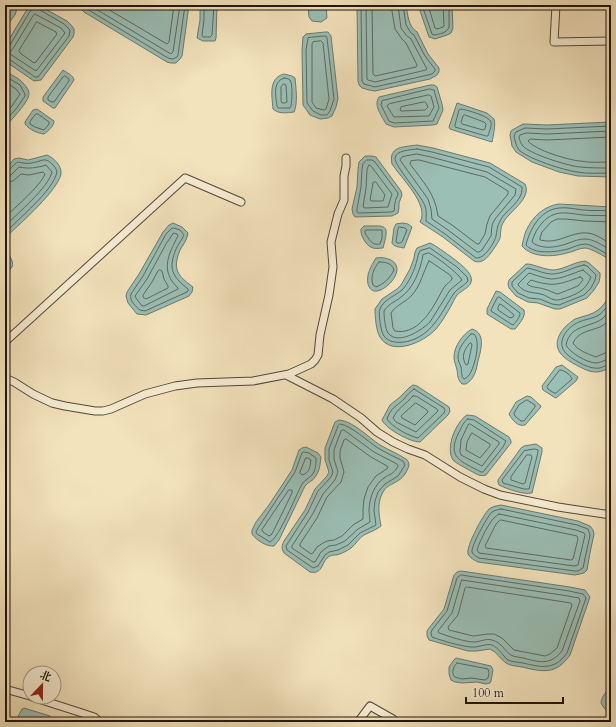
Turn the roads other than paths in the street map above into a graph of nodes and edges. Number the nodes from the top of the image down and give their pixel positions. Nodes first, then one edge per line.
1 (556, 5) edge
2 (611, 41) edge
3 (346, 158) dead end
4 (241, 202) dead end
5 (5, 342) edge
6 (286, 375) junction
7 (5, 378) edge
8 (611, 515) edge
9 (5, 689) edge
10 (22, 694) edge
11 (57, 705) edge
12 (100, 722) edge
13 (358, 722) edge
14 (397, 722) edge

1 - 2 street
3 - 6 street
4 - 5 street
6 - 7 street
6 - 8 street
9 - 10 street
11 - 12 street
13 - 14 street

